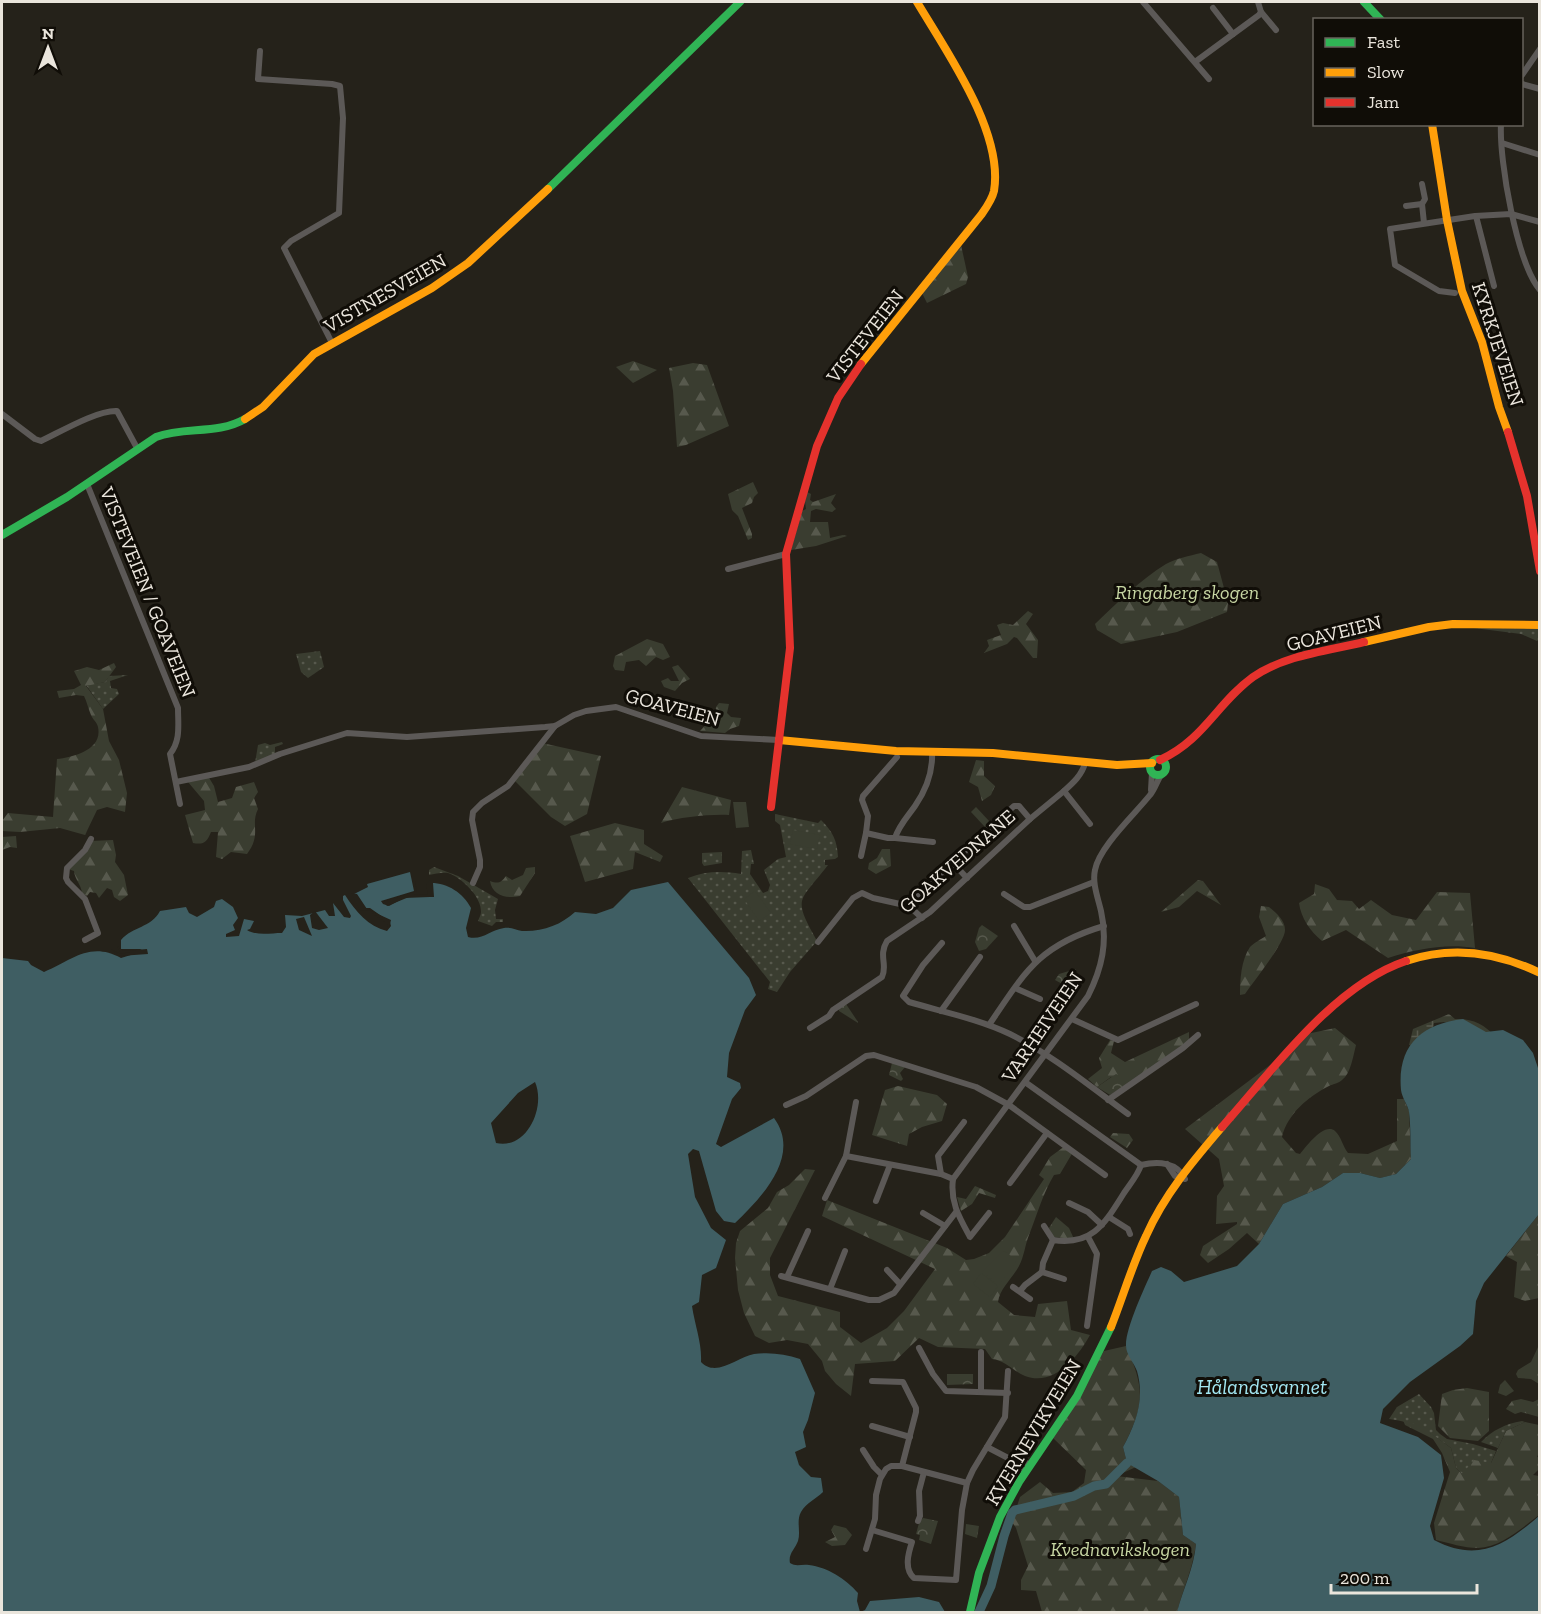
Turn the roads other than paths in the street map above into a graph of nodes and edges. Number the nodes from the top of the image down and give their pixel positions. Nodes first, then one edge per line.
1 (740, 2) edge
2 (917, 2) edge
3 (1143, 2) edge
4 (1258, 2) edge
5 (1364, 2) edge
6 (1213, 8) dead end
7 (1261, 12) junction
8 (1379, 18) edge
9 (1276, 30) dead end
10 (1233, 34) junction
11 (1539, 49) edge
12 (260, 51) dead end
13 (1195, 62) junction
14 (1523, 72) edge
15 (1209, 79) dead end
16 (1523, 85) edge
17 (1539, 89) edge
18 (1432, 126) edge
19 (1502, 126) edge
20 (1502, 144) junction
21 (1539, 155) edge
22 (1422, 184) dead end
23 (1422, 204) junction
24 (1406, 206) dead end
25 (1511, 213) junction
26 (1476, 216) junction
27 (1447, 220) junction
28 (1539, 222) edge
29 (1424, 224) junction
30 (1494, 286) dead end
31 (1539, 290) edge
32 (1455, 293) dead end
33 (333, 343) junction
34 (2, 414) edge
35 (137, 448) junction
36 (87, 484) junction
37 (2, 535) edge
38 (786, 554) junction
39 (728, 570) dead end
40 (1539, 571) edge
41 (1539, 619) edge
42 (1528, 624) junction
43 (1539, 625) edge
44 (555, 726) junction
45 (779, 741) junction
46 (932, 752) junction
47 (897, 757) dead end
48 (1081, 763) junction
49 (1157, 768) junction
50 (176, 782) junction
51 (1064, 791) junction
52 (180, 804) dead end
53 (771, 807) dead end
54 (1030, 819) junction
55 (1090, 824) dead end
56 (866, 833) junction
57 (895, 838) junction
58 (91, 839) dead end
59 (933, 842) dead end
60 (861, 856) dead end
61 (952, 862) junction
62 (967, 878) junction
63 (1094, 882) junction
64 (473, 883) dead end
65 (1004, 894) dead end
66 (909, 906) junction
67 (922, 918) junction
68 (1014, 926) dead end
69 (1104, 926) junction
70 (85, 940) dead end
71 (818, 942) dead end
72 (942, 943) dead end
73 (980, 957) dead end
74 (1035, 961) junction
75 (1539, 973) edge
76 (1015, 988) junction
77 (1040, 999) dead end
78 (1196, 1004) dead end
79 (941, 1011) junction
80 (1072, 1018) junction
81 (990, 1025) junction
82 (810, 1028) dead end
83 (1198, 1035) dead end
84 (1045, 1055) junction
85 (1025, 1082) junction
86 (1108, 1100) junction
87 (856, 1102) dead end
88 (786, 1105) dead end
89 (1009, 1106) junction
90 (1128, 1114) dead end
91 (964, 1122) dead end
92 (1047, 1133) junction
93 (846, 1156) junction
94 (890, 1165) junction
95 (1141, 1165) junction
96 (941, 1174) junction
97 (1105, 1175) dead end
98 (1182, 1177) junction
99 (953, 1179) junction
100 (1010, 1183) dead end
101 (825, 1198) dead end
102 (876, 1201) dead end
103 (1069, 1203) dead end
104 (956, 1212) junction
105 (923, 1213) dead end
106 (989, 1213) dead end
107 (1109, 1217) junction
108 (1102, 1225) junction
109 (945, 1226) junction
110 (1044, 1226) dead end
111 (808, 1231) dead end
112 (1130, 1234) dead end
113 (1088, 1237) junction
114 (1053, 1240) junction
115 (845, 1251) dead end
116 (887, 1270) dead end
117 (1042, 1272) junction
118 (1064, 1279) dead end
119 (900, 1284) junction
120 (1012, 1287) dead end
121 (830, 1289) junction
122 (1020, 1291) junction
123 (1030, 1299) dead end
124 (1087, 1326) dead end
125 (919, 1348) dead end
126 (981, 1352) dead end
127 (1008, 1371) dead end
128 (872, 1381) dead end
129 (981, 1392) junction
130 (1008, 1393) junction
131 (872, 1426) dead end
132 (910, 1437) junction
133 (987, 1447) junction
134 (862, 1450) dead end
135 (902, 1466) junction
136 (1028, 1468) junction
137 (924, 1472) junction
138 (881, 1474) junction
139 (967, 1483) junction
140 (918, 1521) dead end
141 (872, 1530) junction
142 (866, 1549) dead end
143 (970, 1612) edge

1 - 33 main road, VISTNESVEIEN
2 - 38 main road, VISTEVEIEN
3 - 13 street
4 - 7 street
5 - 8 main road
6 - 10 street
7 - 9 street
7 - 10 street
10 - 13 street
11 - 14 street
12 - 33 street
13 - 15 street
16 - 17 street
18 - 27 main road, KYRKJEVEIEN
19 - 20 street
20 - 21 street
20 - 25 street
22 - 23 street
23 - 24 street
23 - 29 street
25 - 26 street
25 - 28 street
25 - 31 street
26 - 27 street
26 - 30 street
27 - 29 street
27 - 40 main road, KYRKJEVEIEN
29 - 32 street
33 - 35 main road, VISTNESVEIEN
34 - 35 street
35 - 36 main road, VISTNESVEIEN
36 - 37 main road, VISTNESVEIEN
36 - 50 street, VISTEVEIEN / GOAVEIEN
38 - 39 street
38 - 45 main road, VISTEVEIEN
41 - 42 main road, GOAVEIEN
42 - 43 main road, GOAVEIEN
42 - 49 main road, GOAVEIEN
44 - 45 street, GOAVEIEN
44 - 50 street, GOAVEIEN
44 - 64 street
45 - 46 main road, GOAVEIEN
45 - 53 main road, VISTEVEIEN
46 - 48 main road, GOAVEIEN
46 - 57 street
47 - 56 street
48 - 49 main road, GOAVEIEN
48 - 51 street, GOAKVEDNANE
49 - 63 street, VARHEIVEIEN
50 - 52 street, VISTEVEIEN / GOAVEIEN
51 - 54 street, GOAKVEDNANE
51 - 55 street
54 - 61 street
54 - 62 street, GOAKVEDNANE
56 - 57 street
56 - 60 street
57 - 59 street
58 - 70 street
61 - 62 street
61 - 66 street
62 - 67 street, GOAKVEDNANE
63 - 65 street
63 - 69 street, VARHEIVEIEN
66 - 67 street
66 - 71 street
67 - 82 street, GOAKVEDNANE
68 - 74 street
69 - 74 street
69 - 80 street, VARHEIVEIEN
72 - 79 street
73 - 79 street
74 - 76 street
75 - 98 main road, KVERNEVIKVEIEN
76 - 77 street
76 - 81 street
78 - 80 street
79 - 81 street
80 - 84 street, VARHEIVEIEN
81 - 84 street
83 - 86 street
84 - 85 street, VARHEIVEIEN
84 - 86 street
85 - 89 street, VARHEIVEIEN
85 - 95 street
86 - 90 street
87 - 93 street
88 - 89 street
89 - 92 street
89 - 99 street, VARHEIVEIEN
91 - 96 street
92 - 97 street
92 - 100 street
93 - 94 street
93 - 101 street
94 - 96 street
94 - 102 street
95 - 98 street
95 - 107 street
96 - 99 street
98 - 136 main road, KVERNEVIKVEIEN
99 - 104 street
103 - 108 street
104 - 106 street
104 - 109 street
105 - 109 street
107 - 108 street
107 - 112 street
108 - 113 street
109 - 119 street
110 - 114 street
111 - 121 street
113 - 114 street
113 - 124 street
114 - 117 street
115 - 121 street
116 - 119 street
117 - 118 street
117 - 122 street
119 - 121 street
120 - 122 street
122 - 123 street
125 - 129 street
126 - 129 street
127 - 130 street
128 - 132 street
129 - 130 street
130 - 133 street
131 - 132 street
132 - 135 street
133 - 136 street
133 - 139 street
134 - 138 street
135 - 137 street
135 - 138 street
136 - 143 main road, KVERNEVIKVEIEN
137 - 139 street
137 - 140 street
138 - 141 street
139 - 141 street
141 - 142 street

